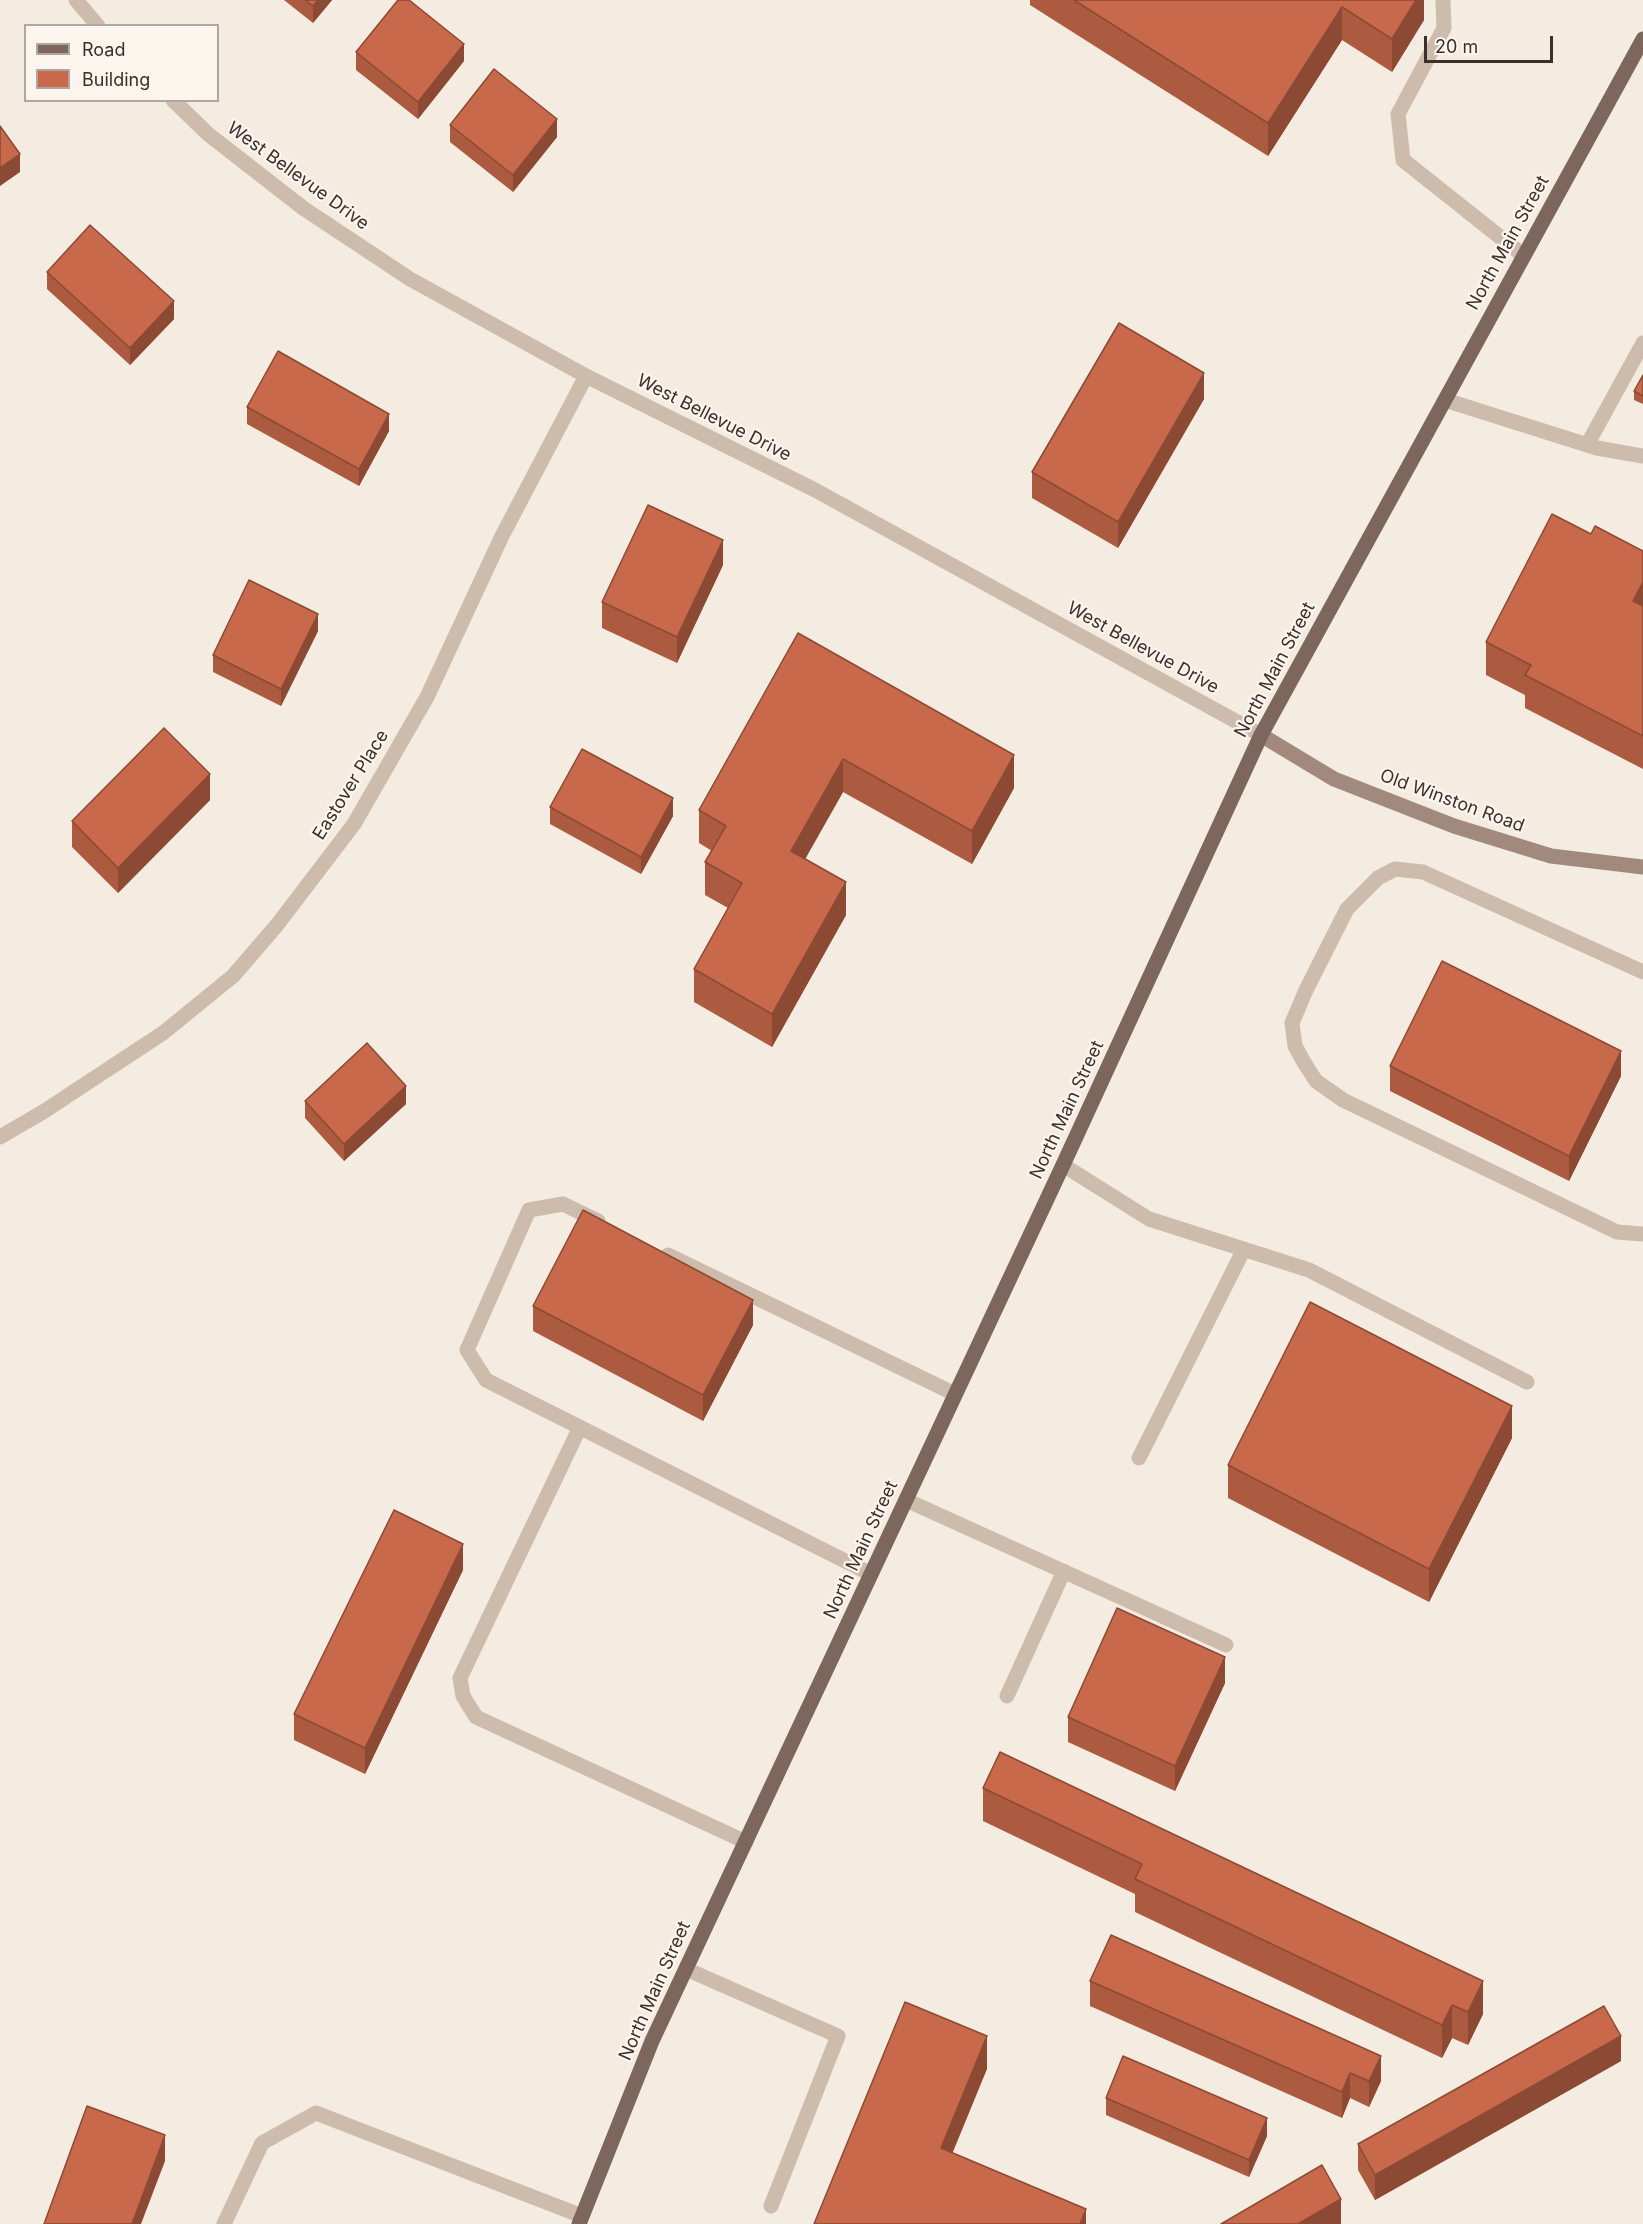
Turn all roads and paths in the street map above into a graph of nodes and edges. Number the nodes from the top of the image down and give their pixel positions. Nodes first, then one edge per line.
1 (76, 0) edge
2 (1443, 0) edge
3 (96, 24) edge
4 (1643, 39) edge
5 (175, 102) edge
6 (1524, 256) junction
7 (1643, 343) edge
8 (586, 376) junction
9 (1445, 400) junction
10 (1587, 445) junction
11 (1643, 456) edge
12 (1261, 735) junction
13 (1643, 867) edge
14 (1643, 972) edge
15 (0, 1137) edge
16 (1063, 1165) junction
17 (616, 1230) edge
18 (1643, 1234) edge
19 (1244, 1249) junction
20 (658, 1251) edge
21 (1527, 1382) dead end
22 (955, 1394) junction
23 (580, 1427) junction
24 (1139, 1458) dead end
25 (906, 1500) junction
26 (1064, 1571) junction
27 (871, 1574) junction
28 (1226, 1645) dead end
29 (1007, 1696) dead end
30 (746, 1842) junction
31 (686, 1969) junction
32 (771, 2206) dead end
33 (580, 2220) edge
34 (224, 2224) edge

1 - 3 street
2 - 6 street
4 - 6 main road, North Main Street
5 - 8 street, West Bellevue Drive
6 - 9 main road, North Main Street
7 - 10 street
8 - 12 street, West Bellevue Drive
8 - 15 street, Eastover Place
9 - 10 street
9 - 12 main road, North Main Street
10 - 11 street
12 - 13 street, Old Winston Road
12 - 16 main road, North Main Street
14 - 18 street
16 - 19 street
16 - 22 main road, North Main Street
17 - 23 street
19 - 21 street
19 - 24 street
20 - 22 street
22 - 25 main road, North Main Street
23 - 27 street
23 - 30 street
25 - 26 street
25 - 27 main road, North Main Street
26 - 28 street
26 - 29 street
27 - 30 main road, North Main Street
30 - 31 main road, North Main Street
31 - 32 street
31 - 33 main road, North Main Street
33 - 34 street

